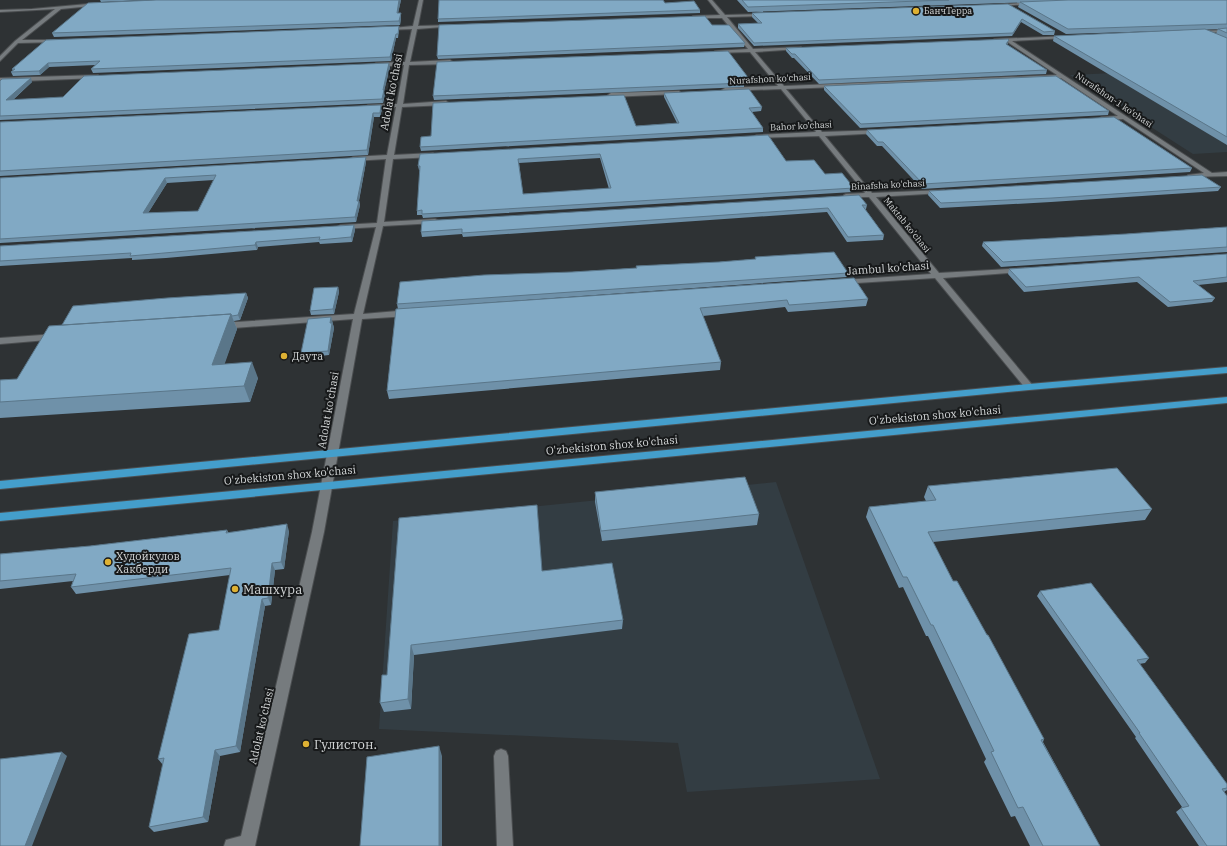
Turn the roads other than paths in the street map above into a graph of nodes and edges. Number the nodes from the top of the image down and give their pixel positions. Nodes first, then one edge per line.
1 (422, 0) edge
2 (710, 0) edge
3 (995, 0) edge
4 (1039, 3) edge
5 (105, 4) edge
6 (1005, 4) junction
7 (986, 5) edge
8 (59, 8) junction
9 (1014, 8) edge
10 (0, 11) edge
11 (769, 14) edge
12 (723, 16) junction
13 (684, 18) edge
14 (456, 26) edge
15 (416, 27) junction
16 (377, 29) edge
17 (1052, 30) edge
18 (1227, 31) edge
19 (1188, 32) edge
20 (1203, 32) junction
21 (1064, 37) junction
22 (1072, 37) edge
23 (1215, 37) edge
24 (992, 40) edge
25 (1008, 40) junction
26 (64, 41) edge
27 (18, 42) junction
28 (806, 48) edge
29 (751, 50) junction
30 (712, 52) edge
31 (0, 59) edge
32 (454, 62) edge
33 (407, 64) junction
34 (368, 65) edge
35 (101, 76) edge
36 (1062, 76) junction
37 (0, 80) edge
38 (782, 88) junction
39 (718, 91) edge
40 (687, 92) edge
41 (607, 96) edge
42 (456, 103) edge
43 (401, 105) junction
44 (361, 107) edge
45 (1124, 117) junction
46 (1093, 119) edge
47 (890, 130) edge
48 (820, 134) junction
49 (750, 137) edge
50 (437, 154) edge
51 (390, 157) junction
52 (342, 160) edge
53 (1227, 174) edge
54 (1211, 175) junction
55 (1179, 177) edge
56 (949, 190) edge
57 (870, 195) junction
58 (838, 197) edge
59 (443, 220) edge
60 (380, 224) junction
61 (332, 227) edge
62 (1030, 269) edge
63 (937, 276) junction
64 (833, 283) edge
65 (421, 312) edge
66 (358, 316) junction
67 (216, 326) edge
68 (68, 336) edge
69 (0, 341) edge
70 (1227, 370) edge
71 (1029, 387) junction
72 (1227, 400) edge
73 (332, 454) junction
74 (0, 485) edge
75 (326, 485) junction
76 (0, 517) edge
77 (501, 756) dead end
78 (242, 845) edge
79 (505, 846) edge

1 - 15 street, Adolat ko'chasi
2 - 12 street, Maktab ko'chasi
3 - 6 street
4 - 6 street
5 - 8 street
6 - 7 street
6 - 9 street
8 - 10 street
8 - 27 street
11 - 12 street
12 - 13 street
12 - 29 street, Maktab ko'chasi
14 - 15 street
15 - 16 street
15 - 33 street, Adolat ko'chasi
17 - 21 street
18 - 20 street
19 - 20 street
20 - 23 street
21 - 22 street
21 - 25 street
24 - 25 street
25 - 36 street, Nurafshon-1 ko'chasi
26 - 27 street
27 - 31 street
28 - 29 street
29 - 30 street
29 - 38 street, Maktab ko'chasi
32 - 33 street
33 - 34 street
33 - 43 street, Adolat ko'chasi
35 - 37 street
36 - 38 street, Nurafshon ko'chasi
36 - 45 street, Nurafshon-1 ko'chasi
38 - 39 street, Nurafshon ko'chasi
38 - 48 street, Maktab ko'chasi
40 - 41 street
42 - 43 street
43 - 44 street
43 - 51 street, Adolat ko'chasi
45 - 46 street
45 - 54 street, Nurafshon-1 ko'chasi
47 - 48 street, Bahor ko'chasi
48 - 49 street, Bahor ko'chasi
48 - 57 street, Maktab ko'chasi
50 - 51 street
51 - 52 street
51 - 60 street, Adolat ko'chasi
53 - 54 street
54 - 55 street
56 - 57 street, Binafsha ko'chasi
57 - 58 street, Binafsha ko'chasi
57 - 63 street, Maktab ko'chasi
59 - 60 street
60 - 61 street
60 - 66 street, Adolat ko'chasi
62 - 63 street, Jambul ko'chasi
63 - 64 street, Jambul ko'chasi
63 - 71 street, Maktab ko'chasi
65 - 66 street
66 - 67 street
66 - 73 street, Adolat ko'chasi
68 - 69 street
70 - 71 main road, O'zbekiston shox ko'chasi
71 - 73 main road, O'zbekiston shox ko'chasi
72 - 75 main road, O'zbekiston shox ko'chasi
73 - 74 main road, O'zbekiston shox ko'chasi
73 - 75 street, Adolat ko'chasi
75 - 76 main road, O'zbekiston shox ko'chasi
75 - 78 street, Adolat ko'chasi
77 - 79 street

